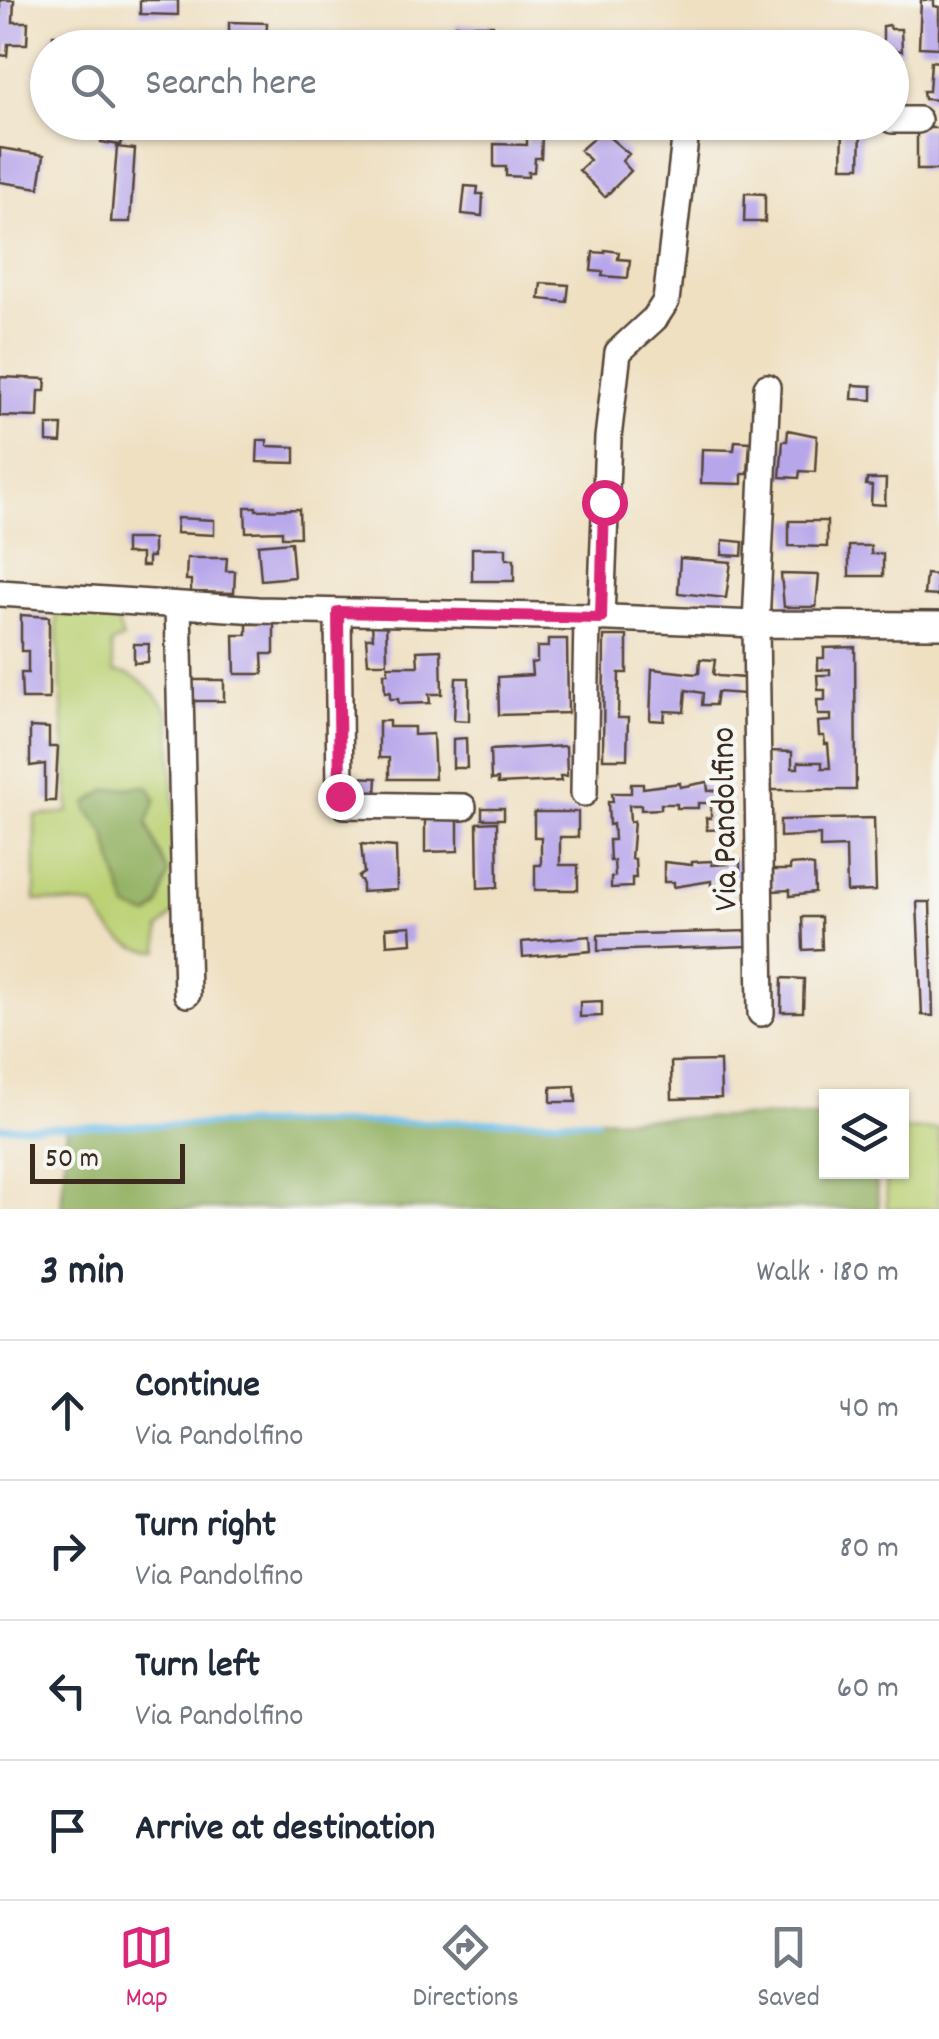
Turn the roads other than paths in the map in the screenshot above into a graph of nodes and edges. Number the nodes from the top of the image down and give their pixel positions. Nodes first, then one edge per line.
1 (909, 120) edge
2 (918, 120) dead end
3 (685, 140) edge
4 (766, 387) dead end
5 (0, 594) edge
6 (178, 605) junction
7 (338, 612) junction
8 (594, 617) junction
9 (756, 624) junction
10 (939, 625) edge
11 (584, 793) dead end
12 (463, 808) dead end
13 (187, 994) dead end
14 (761, 1012) dead end

1 - 2 street
3 - 8 street
4 - 9 street, Via Pandolfino
5 - 6 street
6 - 7 street
6 - 13 street
7 - 8 street
7 - 12 street
8 - 9 street
8 - 11 street
9 - 10 street
9 - 14 street, Via Pandolfino

